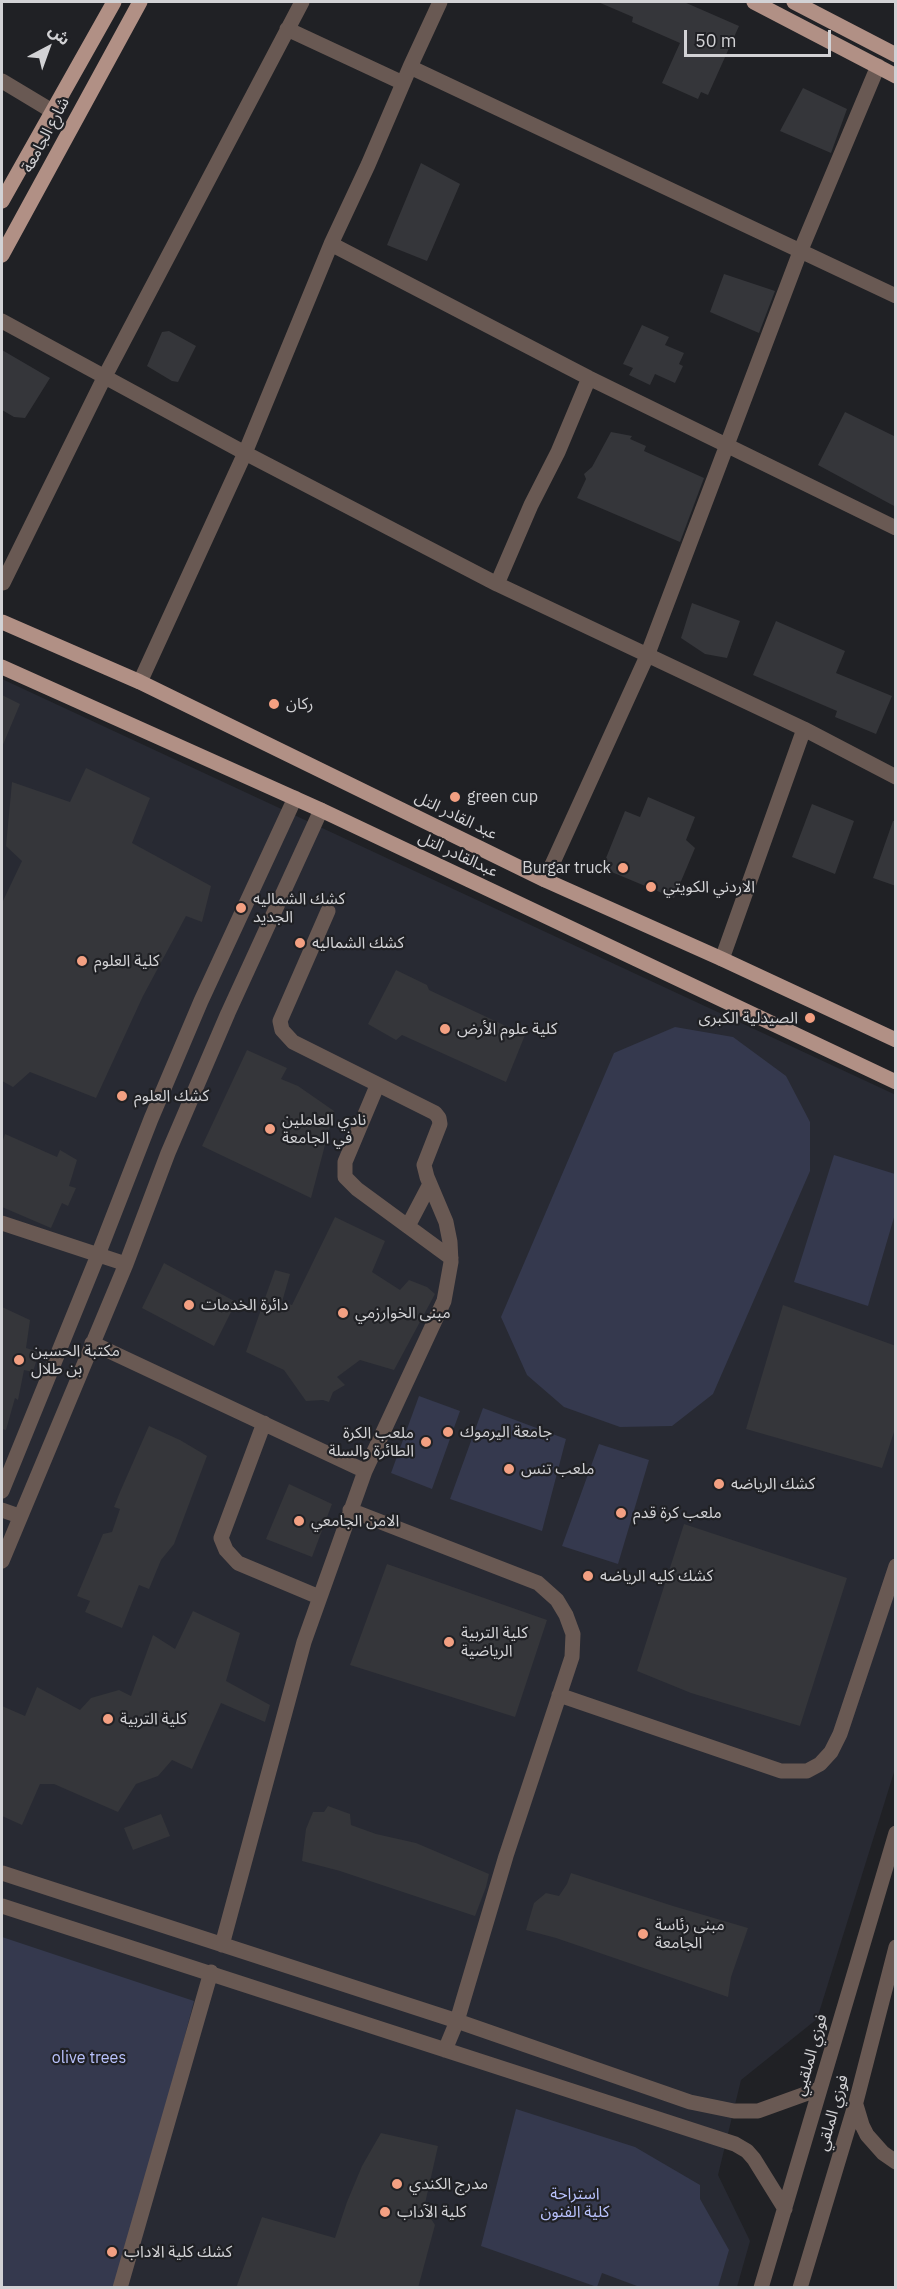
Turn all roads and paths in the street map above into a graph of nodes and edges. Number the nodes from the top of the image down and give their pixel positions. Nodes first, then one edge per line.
1 (114, 2) edge
2 (140, 2) edge
3 (302, 2) edge
4 (440, 2) edge
5 (754, 2) edge
6 (794, 2) edge
7 (287, 29) junction
8 (896, 55) edge
9 (878, 66) junction
10 (410, 67) junction
11 (896, 76) edge
12 (2, 81) edge
13 (403, 83) junction
14 (52, 111) junction
15 (2, 201) edge
16 (331, 244) junction
17 (800, 252) junction
18 (2, 255) edge
19 (896, 296) edge
20 (2, 321) edge
21 (104, 378) junction
22 (590, 378) junction
23 (727, 445) junction
24 (245, 453) junction
25 (896, 528) edge
26 (3, 583) dead end
27 (497, 584) junction
28 (2, 621) edge
29 (647, 656) junction
30 (2, 667) edge
31 (140, 682) junction
32 (804, 729) junction
33 (896, 777) edge
34 (295, 798) junction
35 (321, 810) junction
36 (545, 880) junction
37 (328, 911) dead end
38 (722, 959) junction
39 (896, 1040) edge
40 (896, 1082) edge
41 (377, 1086) junction
42 (141, 1143) junction
43 (168, 1153) junction
44 (430, 1184) junction
45 (2, 1223) edge
46 (408, 1226) junction
47 (98, 1255) junction
48 (451, 1258) junction
49 (126, 1264) junction
50 (92, 1343) junction
51 (264, 1424) junction
52 (365, 1470) junction
53 (2, 1491) edge
54 (2, 1510) edge
55 (350, 1510) junction
56 (19, 1516) junction
57 (2, 1561) edge
58 (896, 1566) edge
59 (319, 1597) junction
60 (559, 1695) junction
61 (896, 1833) edge
62 (2, 1873) edge
63 (2, 1906) edge
64 (222, 1945) junction
65 (896, 1947) edge
66 (198, 1953) junction
67 (246, 1953) junction
68 (211, 1972) junction
69 (238, 1981) junction
70 (891, 1982) edge
71 (457, 2021) junction
72 (445, 2050) junction
73 (819, 2089) junction
74 (690, 2102) junction
75 (856, 2102) junction
76 (684, 2126) junction
77 (896, 2162) edge
78 (785, 2209) junction
79 (120, 2288) edge
80 (761, 2288) edge
81 (800, 2288) edge

1 - 14 main road, شارع الجامعة
2 - 18 main road, شارع الجامعة
3 - 7 street
4 - 10 street
5 - 9 main road
6 - 8 main road
7 - 13 street
7 - 21 street
9 - 11 main road
9 - 17 street
10 - 13 street
10 - 17 street
12 - 14 street
13 - 16 street
14 - 15 main road, شارع الجامعة
16 - 22 street
16 - 24 street
17 - 19 street
17 - 23 street
20 - 21 street
21 - 24 street
21 - 26 street
22 - 23 street
22 - 27 street
23 - 25 street
23 - 29 street
24 - 27 street
24 - 31 street
27 - 29 street
28 - 31 main road, عبد القادر التل
29 - 32 street
29 - 36 street
30 - 34 main road, عبدالقادر التل
31 - 36 main road, عبد القادر التل
32 - 33 street
32 - 38 street
34 - 35 main road, عبدالقادر التل
34 - 42 street
35 - 40 main road, عبدالقادر التل
35 - 43 street
36 - 38 main road, عبد القادر التل
37 - 41 street
38 - 39 main road, عبد القادر التل
41 - 44 street
41 - 46 street
42 - 43 street
42 - 47 street
43 - 49 street
44 - 46 street
44 - 48 street
45 - 47 street
46 - 48 street
47 - 49 street
47 - 53 street
48 - 52 street
49 - 50 street
50 - 51 street
50 - 56 street
51 - 52 street
51 - 59 street
52 - 55 street
54 - 56 street
55 - 59 street
55 - 60 street
56 - 57 street
58 - 60 street
59 - 64 street
60 - 71 street
61 - 73 street, فوزي الملقيي
62 - 66 street
63 - 66 street
64 - 66 street
64 - 67 street
65 - 70 street, فوزي الملقي
66 - 68 street
67 - 69 street
67 - 71 street
68 - 69 street
68 - 79 street
69 - 72 street
70 - 75 street, فوزي الملقي
71 - 72 street
71 - 74 street
72 - 76 street
73 - 74 street
73 - 78 street, فوزي الملقيي
74 - 76 street
75 - 77 street
75 - 81 street, فوزي الملقي
76 - 78 street
78 - 80 street, فوزي الملقيي

